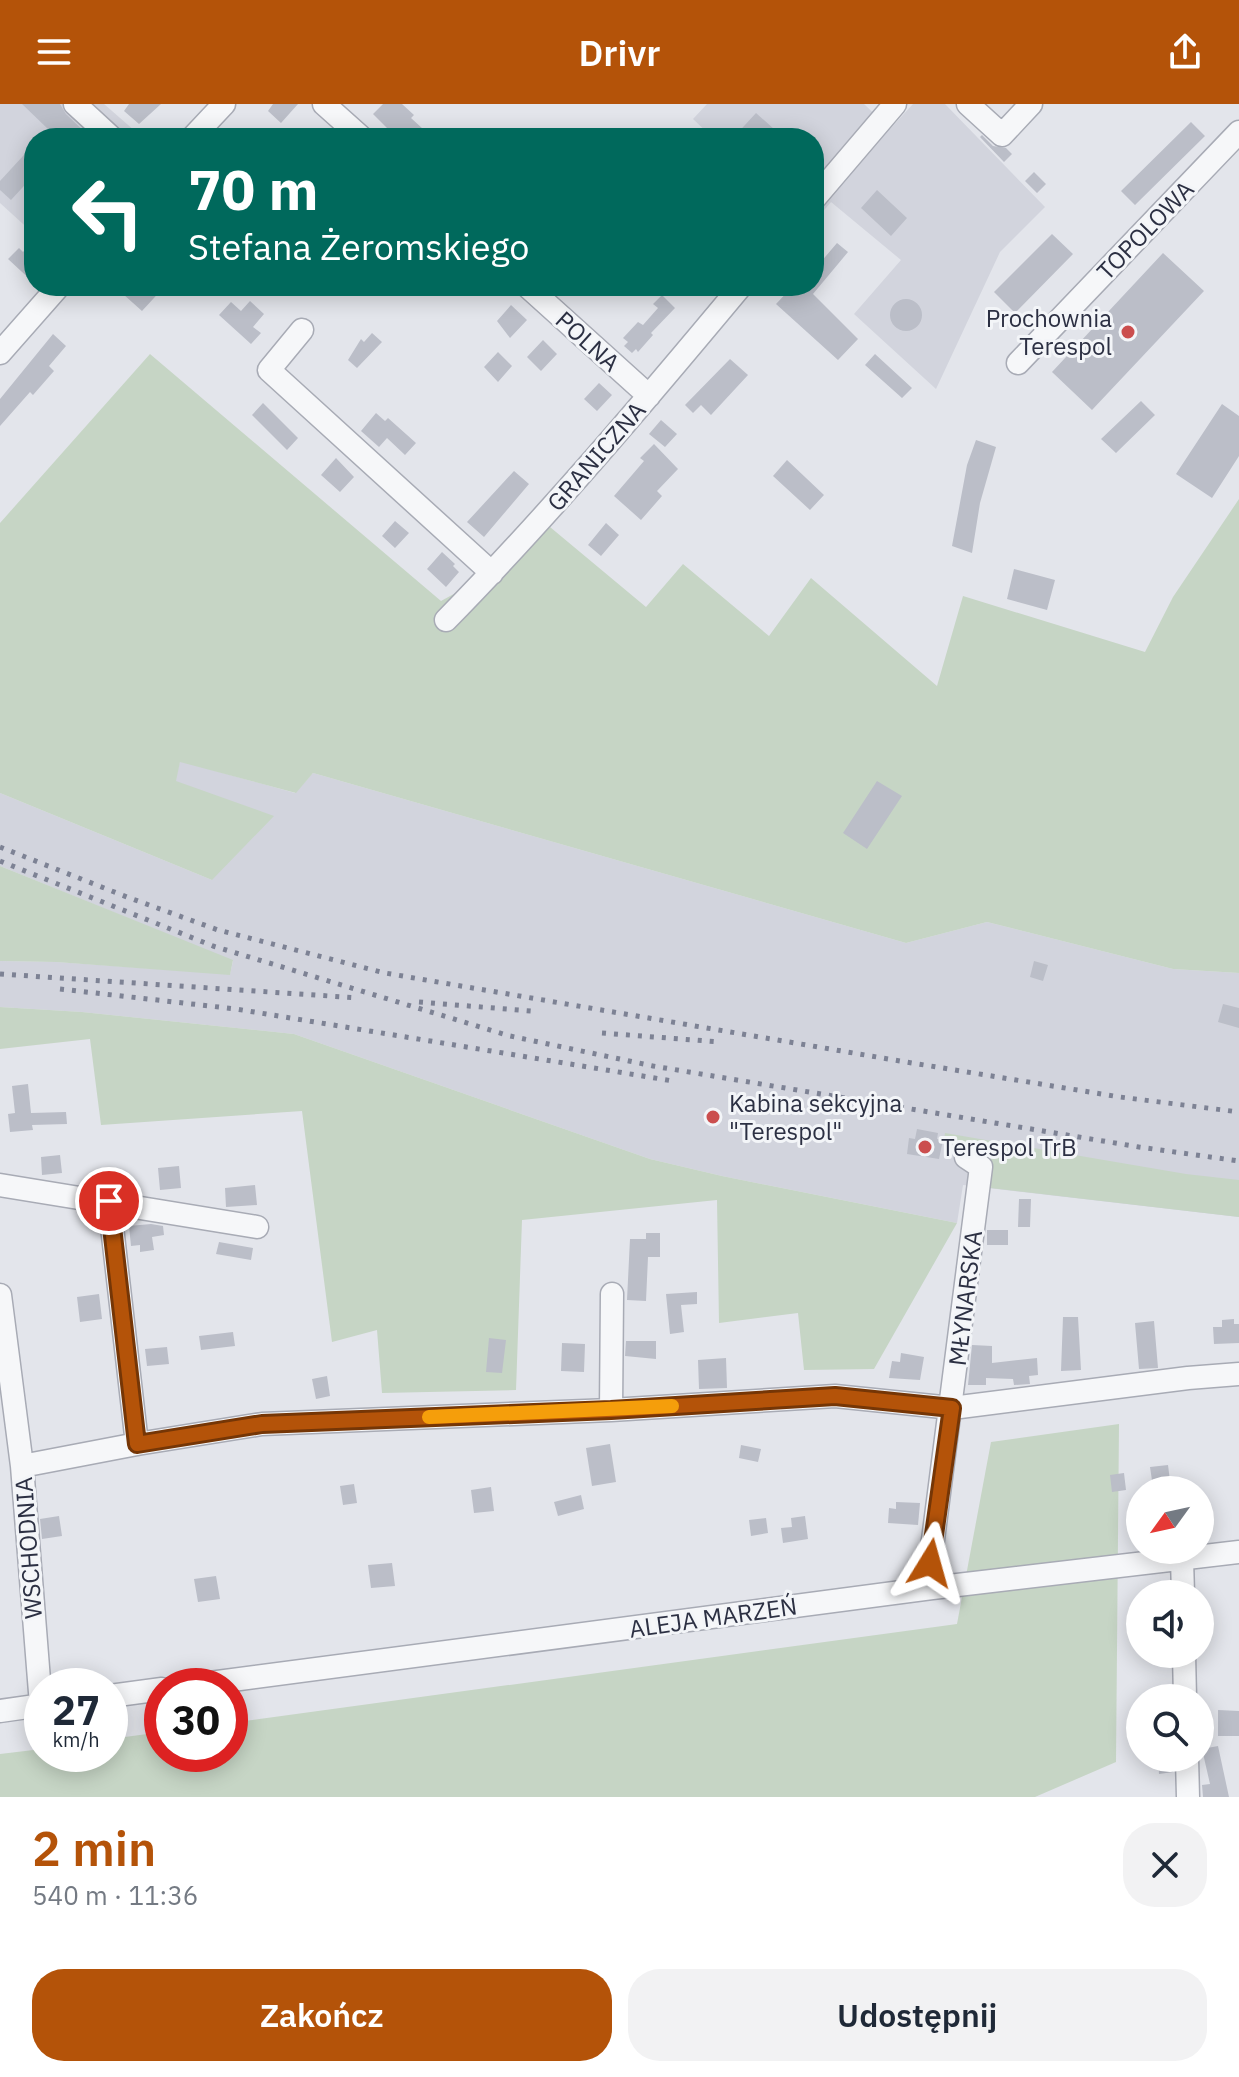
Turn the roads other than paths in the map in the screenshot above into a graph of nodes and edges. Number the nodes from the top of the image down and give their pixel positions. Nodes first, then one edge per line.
1 (75, 104) edge
2 (224, 104) edge
3 (324, 104) edge
4 (968, 104) edge
5 (1031, 104) edge
6 (885, 107) edge
7 (101, 128) edge
8 (201, 128) edge
9 (351, 128) edge
10 (1239, 132) edge
11 (824, 186) edge
12 (50, 296) edge
13 (538, 296) edge
14 (733, 296) edge
15 (302, 330) dead end
16 (0, 353) edge
17 (1018, 363) dead end
18 (649, 396) junction
19 (492, 573) junction
20 (446, 620) dead end
21 (966, 1157) dead end
22 (0, 1185) edge
23 (109, 1201) junction
24 (257, 1227) dead end
25 (612, 1294) dead end
26 (0, 1295) edge
27 (1239, 1374) edge
28 (952, 1408) junction
29 (611, 1410) junction
30 (137, 1444) junction
31 (22, 1466) junction
32 (1239, 1552) edge
33 (1214, 1555) edge
34 (1139, 1564) edge
35 (932, 1588) junction
36 (39, 1668) edge
37 (248, 1678) edge
38 (24, 1708) edge
39 (0, 1711) edge
40 (1187, 1772) edge
41 (1188, 1797) edge

1 - 7 street
2 - 8 street
3 - 9 street
4 - 5 street
6 - 11 street
10 - 17 street, TOPOLOWA
12 - 16 street
13 - 18 street, POLNA
14 - 18 street, GRANICZNA
15 - 19 street
18 - 19 street, GRANICZNA
19 - 20 street, GRANICZNA
21 - 28 street, MŁYNARSKA
22 - 23 street
23 - 24 street
23 - 30 street
25 - 29 street
26 - 31 street, WSCHODNIA
27 - 28 street
28 - 29 street
28 - 35 street, MŁYNARSKA
29 - 30 street
30 - 31 street
31 - 36 street, WSCHODNIA
32 - 33 street, ALEJA MARZEŃ
34 - 35 street, ALEJA MARZEŃ
35 - 37 street, ALEJA MARZEŃ
38 - 39 street
40 - 41 street

